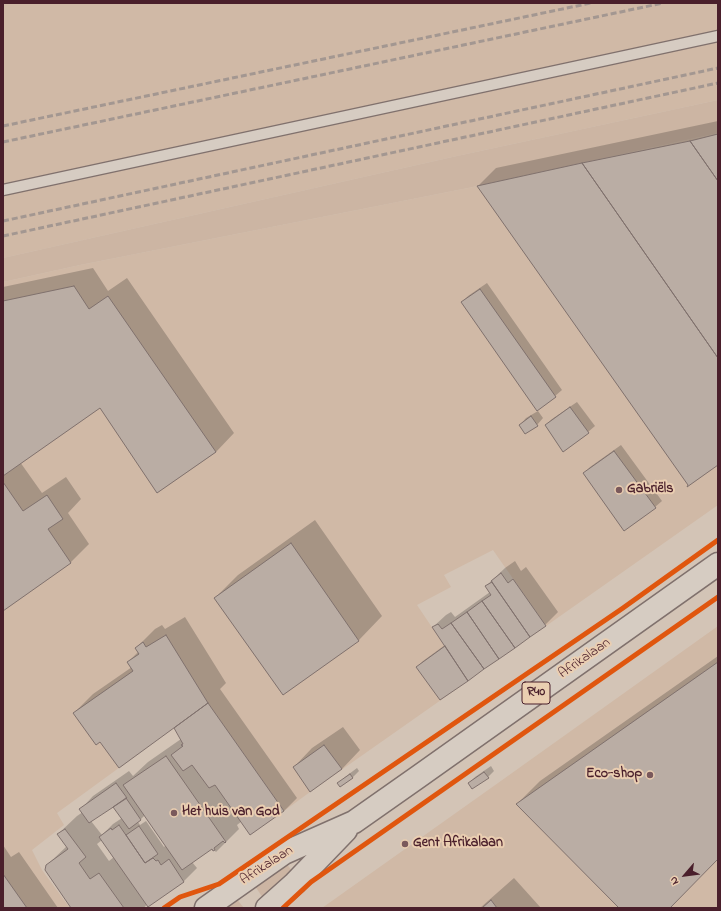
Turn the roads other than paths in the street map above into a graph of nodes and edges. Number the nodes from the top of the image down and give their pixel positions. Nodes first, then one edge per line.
1 (718, 36) edge
2 (3, 190) edge
3 (718, 564) edge
4 (354, 822) junction
5 (206, 908) edge
6 (267, 908) edge

1 - 2 lane
3 - 4 main road, Afrikalaan / R40
4 - 5 main road, Afrikalaan / R40
4 - 6 main road, Afrikalaan / R40

